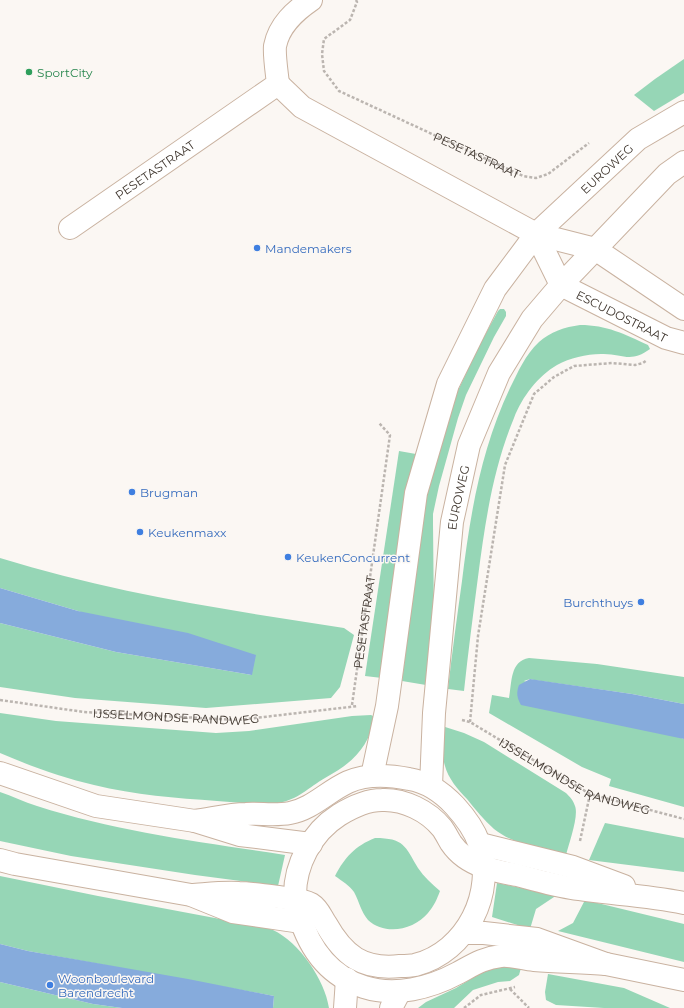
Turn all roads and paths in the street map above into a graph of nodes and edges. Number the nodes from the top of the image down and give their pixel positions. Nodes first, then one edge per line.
1 (311, 0) edge
2 (356, 0) edge
3 (278, 84) junction
4 (684, 112) edge
5 (591, 141) dead end
6 (684, 162) edge
7 (70, 228) dead end
8 (536, 234) junction
9 (595, 249) junction
10 (560, 285) junction
11 (684, 309) edge
12 (675, 341) edge
13 (379, 423) dead end
14 (0, 700) edge
15 (352, 705) joint
16 (0, 773) edge
17 (372, 776) junction
18 (431, 786) junction
19 (365, 802) junction
20 (684, 819) edge
21 (195, 821) junction
22 (311, 844) junction
23 (480, 844) junction
24 (0, 860) edge
25 (483, 867) junction
26 (191, 895) junction
27 (659, 898) junction
28 (295, 899) junction
29 (684, 903) edge
30 (302, 922) junction
31 (464, 933) junction
32 (606, 964) junction
33 (414, 965) junction
34 (347, 979) junction
35 (684, 980) edge
36 (510, 989) dead end
37 (396, 1000) edge
38 (345, 1008) edge
39 (528, 1008) edge

1 - 3 main road
2 - 5 path, PESETASTRAAT
3 - 7 main road, PESETASTRAAT
3 - 8 main road
4 - 8 main road, EUROWEG
6 - 9 main road, EUROWEG
8 - 9 main road
8 - 10 main road
8 - 17 main road, EUROWEG
9 - 10 main road, EUROWEG
9 - 11 main road
10 - 12 main road, ESCUDOSTRAAT
10 - 18 main road, EUROWEG
12 - 20 path, IJSSELMONDSE RANDWEG
13 - 15 path, PESETASTRAAT
14 - 15 path, IJSSELMONDSE RANDWEG
16 - 21 main road
17 - 18 main road
17 - 19 main road, EUROWEG
17 - 21 main road
18 - 23 main road
19 - 22 main road
19 - 25 main road
21 - 22 main road
22 - 28 main road
23 - 25 main road
23 - 27 main road
24 - 26 main road
25 - 27 main road
25 - 31 main road
26 - 28 main road
26 - 30 main road
27 - 29 main road
28 - 30 main road
28 - 33 main road
30 - 34 main road
31 - 32 main road
31 - 33 main road
32 - 35 main road
32 - 37 main road
33 - 37 main road
34 - 37 main road
34 - 38 main road
36 - 39 path

